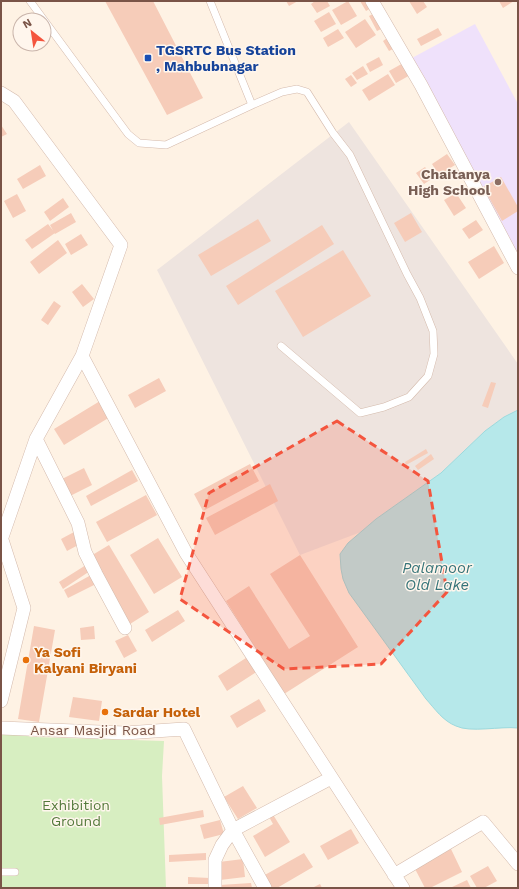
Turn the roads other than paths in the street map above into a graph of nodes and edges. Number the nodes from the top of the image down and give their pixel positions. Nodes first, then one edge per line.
1 (30, 1) edge
2 (210, 1) edge
3 (372, 1) edge
4 (38, 12) edge
5 (52, 31) edge
6 (1, 93) edge
7 (252, 105) junction
8 (518, 268) edge
9 (281, 346) dead end
10 (82, 356) junction
11 (36, 439) junction
12 (1, 540) edge
13 (125, 628) dead end
14 (1, 701) edge
15 (1, 728) edge
16 (331, 778) junction
17 (233, 830) junction
18 (518, 864) edge
19 (1, 872) edge
20 (14, 872) dead end
21 (394, 874) junction
22 (215, 888) edge
23 (265, 888) edge
24 (403, 888) edge

1 - 4 lane
2 - 7 lane
3 - 8 street
5 - 7 lane
6 - 10 street
7 - 9 lane
10 - 11 street
10 - 16 street
11 - 12 street
11 - 13 street
12 - 14 street
15 - 17 street, Ansar Masjid Road
16 - 17 street
16 - 21 street
17 - 22 street
17 - 23 street
18 - 21 street
19 - 20 lane
21 - 24 street

